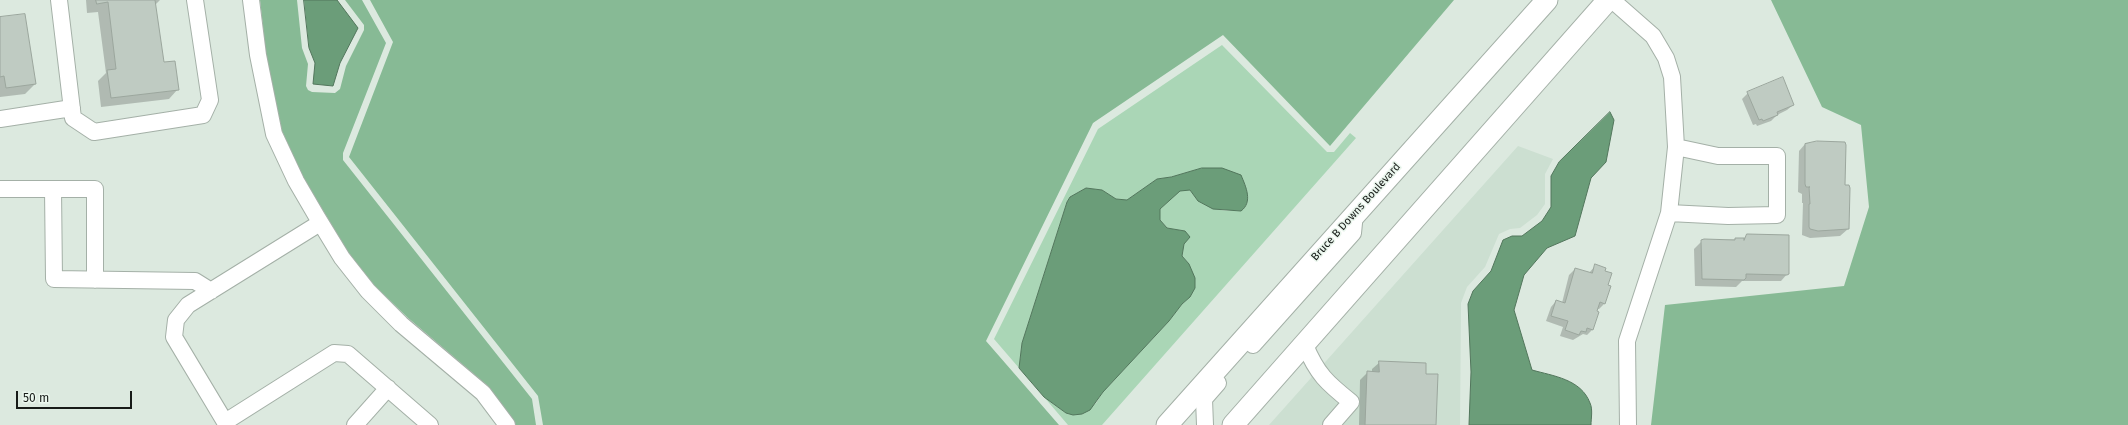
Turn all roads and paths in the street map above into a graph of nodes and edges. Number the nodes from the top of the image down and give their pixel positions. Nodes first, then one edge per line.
1 (59, 0) edge
2 (195, 0) edge
3 (252, 0) edge
4 (1547, 0) edge
5 (1608, 0) edge
6 (1612, 0) edge
7 (72, 108) junction
8 (0, 119) edge
9 (1676, 147) junction
10 (0, 189) edge
11 (53, 189) junction
12 (1355, 213) junction
13 (1669, 213) junction
14 (320, 223) junction
15 (96, 280) junction
16 (211, 291) junction
17 (1305, 344) junction
18 (388, 388) junction
19 (225, 423) edge
20 (355, 425) edge
21 (430, 425) edge
22 (506, 425) edge
23 (1167, 425) edge
24 (1205, 425) edge
25 (1233, 425) edge
26 (1332, 425) edge
27 (1628, 425) edge

1 - 7 street
2 - 7 street
3 - 14 street
4 - 12 main road, Bruce B Downs Boulevard
5 - 17 main road
6 - 9 street
7 - 8 street
9 - 13 street
9 - 13 street
10 - 11 street
11 - 15 street
11 - 15 street
12 - 23 main road, Bruce B Downs Boulevard
12 - 24 street
13 - 27 street
14 - 16 street
14 - 22 street
15 - 16 street
16 - 19 street
17 - 25 main road
17 - 26 street
18 - 19 street
18 - 20 street
18 - 21 street

